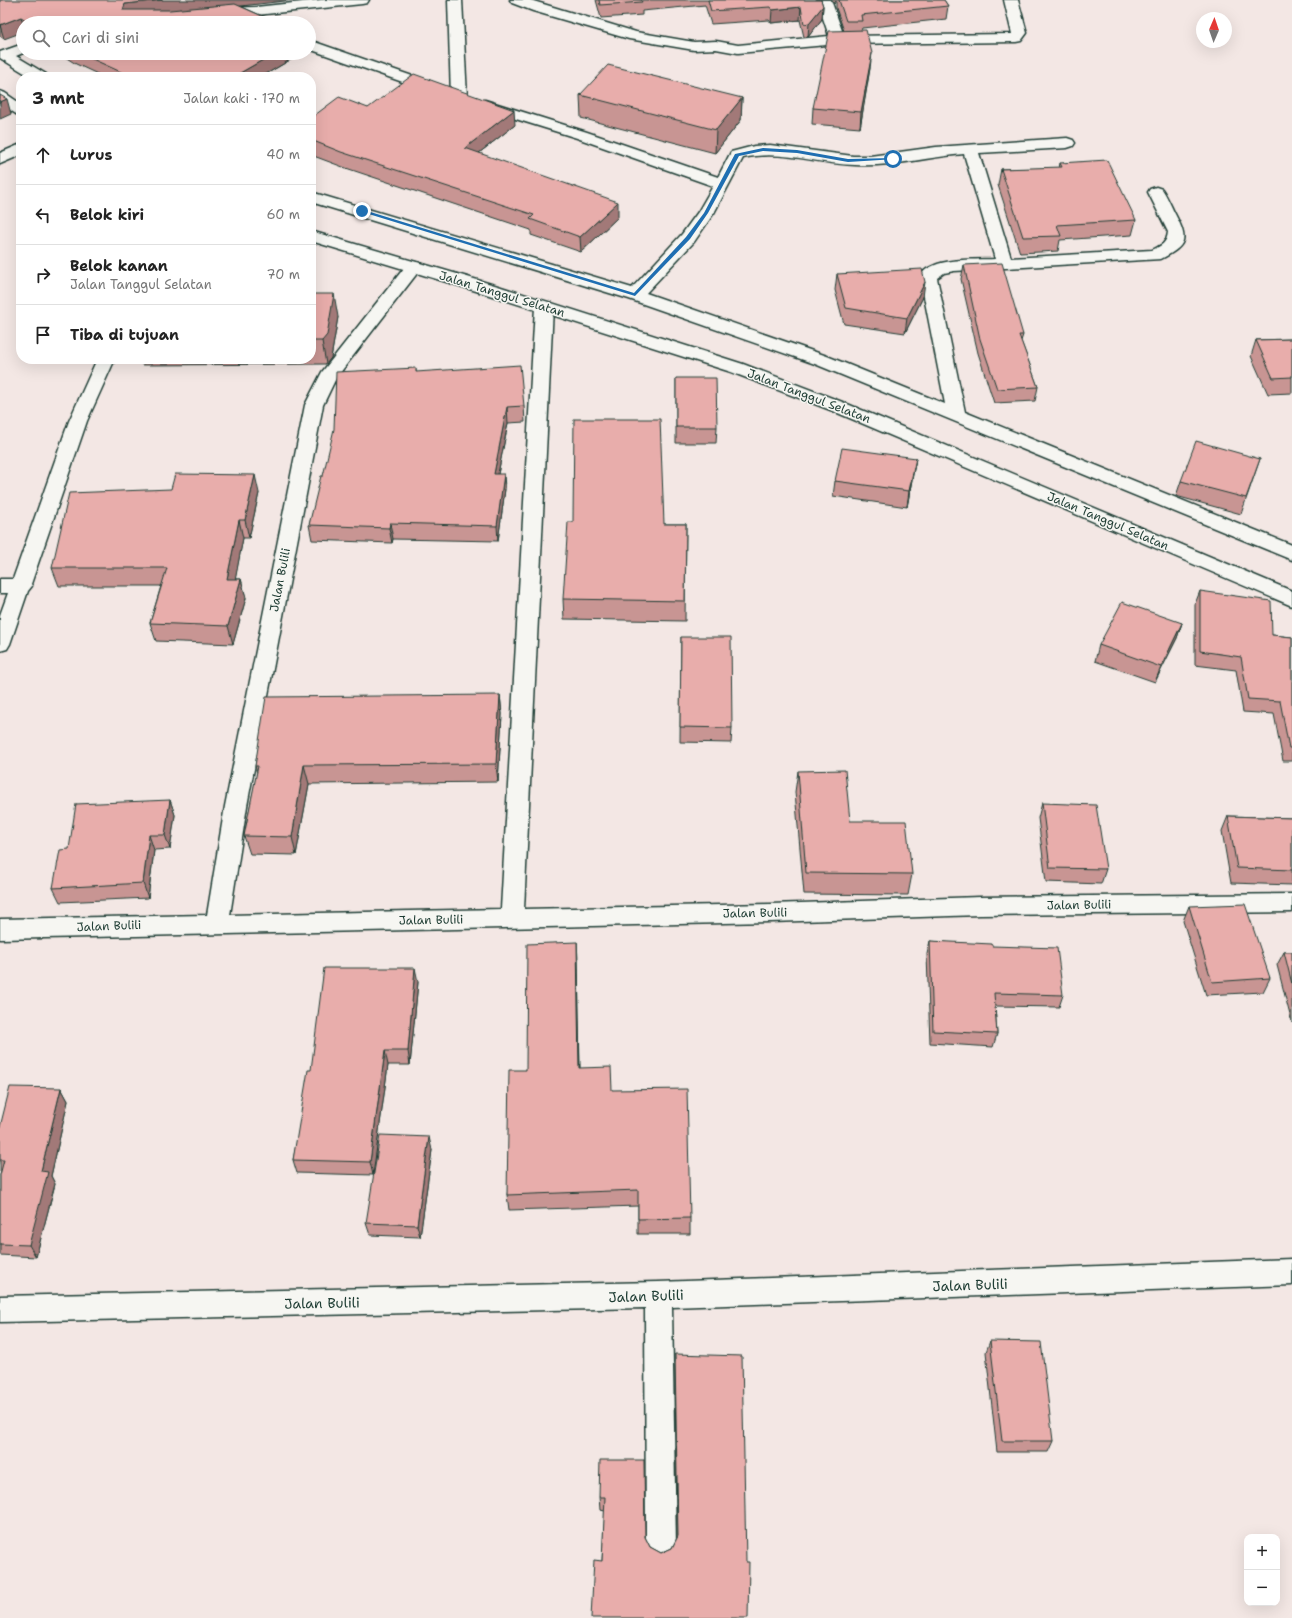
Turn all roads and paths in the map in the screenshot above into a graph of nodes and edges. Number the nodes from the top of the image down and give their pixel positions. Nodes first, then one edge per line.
1 (362, 0) edge
2 (455, 0) edge
3 (517, 0) edge
4 (824, 0) edge
5 (1011, 0) edge
6 (256, 11) junction
7 (205, 14) edge
8 (263, 16) edge
9 (838, 40) junction
10 (316, 46) edge
11 (16, 50) edge
12 (2, 53) edge
13 (33, 72) edge
14 (0, 96) edge
15 (459, 97) junction
16 (16, 107) edge
17 (1067, 143) dead end
18 (970, 149) junction
19 (16, 151) edge
20 (0, 159) edge
21 (722, 184) junction
22 (1156, 192) dead end
23 (316, 199) edge
24 (316, 238) edge
25 (1004, 262) junction
26 (414, 267) junction
27 (635, 295) junction
28 (544, 307) junction
29 (104, 364) edge
30 (958, 416) junction
31 (1292, 553) edge
32 (0, 586) edge
33 (22, 586) junction
34 (1292, 599) edge
35 (0, 644) edge
36 (1292, 903) edge
37 (512, 919) junction
38 (217, 923) junction
39 (0, 929) edge
40 (1292, 1272) edge
41 (658, 1295) junction
42 (0, 1309) edge
43 (661, 1549) dead end

1 - 6 street
2 - 15 street
3 - 9 street
4 - 9 street
5 - 9 street
6 - 7 street
6 - 8 street
10 - 15 street
11 - 12 street
12 - 13 street
14 - 16 street
15 - 21 street
17 - 18 street
18 - 21 street
18 - 25 street
19 - 20 street
21 - 27 street
22 - 25 street
23 - 27 street
24 - 26 street, Jalan Tanggul Selatan
25 - 30 street
26 - 28 street, Jalan Tanggul Selatan
26 - 38 street, Jalan Bulili
27 - 30 street
28 - 34 street, Jalan Tanggul Selatan
28 - 37 street
29 - 33 street
30 - 31 street
32 - 33 street
33 - 35 street
36 - 37 street, Jalan Bulili
37 - 38 street, Jalan Bulili
38 - 39 street, Jalan Bulili
40 - 41 street, Jalan Bulili
41 - 42 street, Jalan Bulili
41 - 43 street

